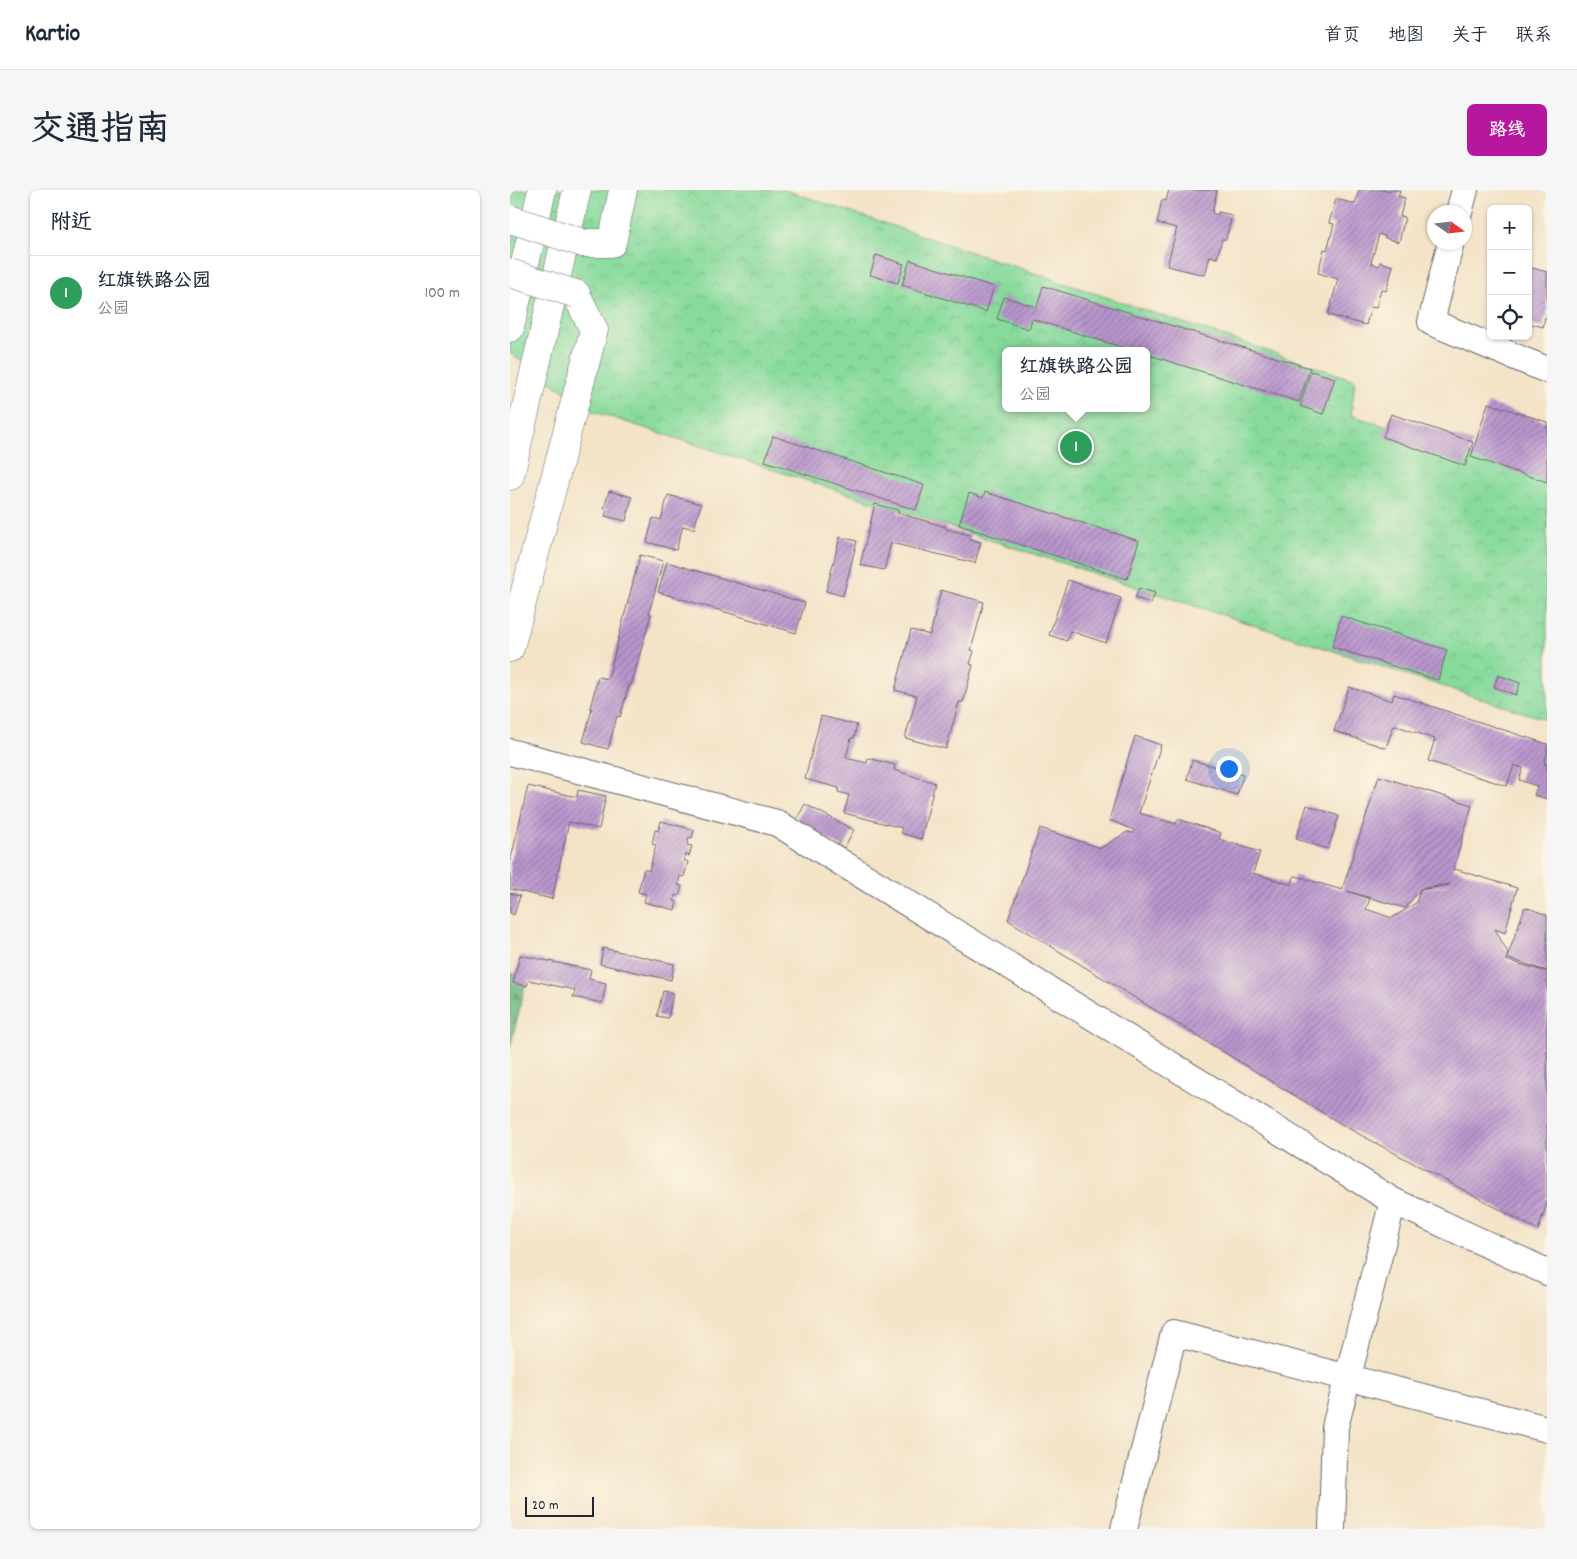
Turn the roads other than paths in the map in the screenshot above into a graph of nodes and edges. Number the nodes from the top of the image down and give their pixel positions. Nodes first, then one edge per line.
1 (542, 190) edge
2 (577, 190) edge
3 (623, 190) edge
4 (1465, 190) edge
5 (1461, 205) edge
6 (510, 219) edge
7 (1449, 250) edge
8 (510, 273) edge
9 (510, 328) edge
10 (1547, 370) edge
11 (510, 476) edge
12 (510, 648) edge
13 (510, 752) edge
14 (1394, 1201) junction
15 (1547, 1272) edge
16 (1348, 1377) junction
17 (1547, 1430) edge
18 (1124, 1529) edge
19 (1332, 1529) edge

1 - 9 main road
2 - 11 main road
3 - 6 main road, bridge
4 - 5 street
7 - 10 street
8 - 12 main road, bridge
13 - 14 street
14 - 15 street
14 - 16 street
16 - 17 street
16 - 18 street
16 - 19 street

